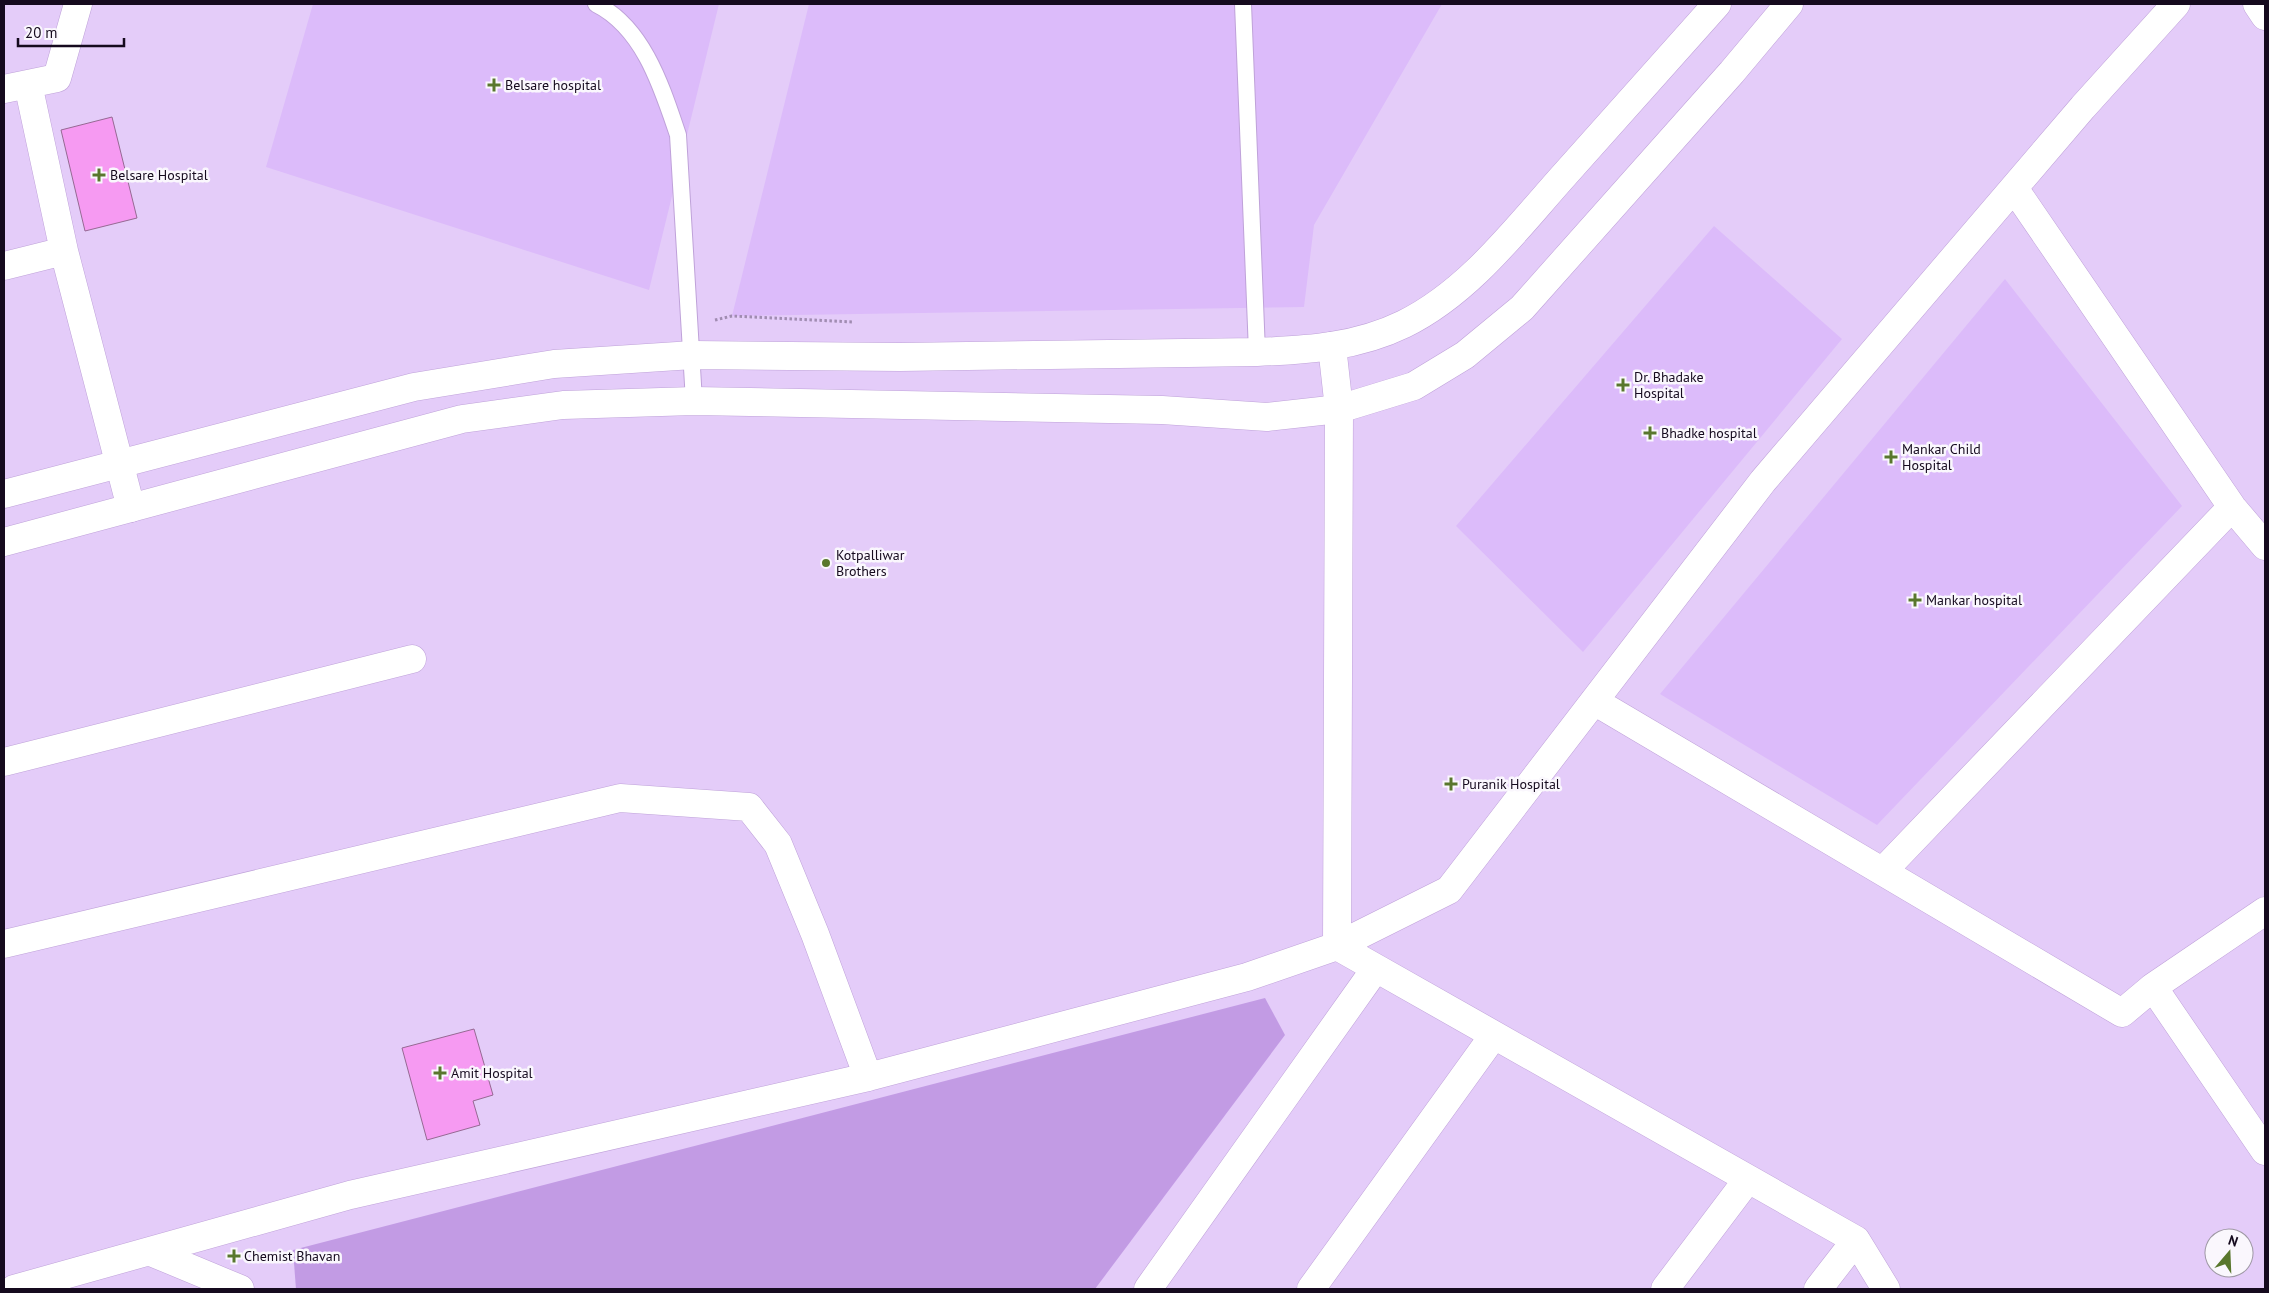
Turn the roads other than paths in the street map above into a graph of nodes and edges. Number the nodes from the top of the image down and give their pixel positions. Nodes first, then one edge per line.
1 (78, 4) edge
2 (596, 4) edge
3 (1243, 4) edge
4 (1717, 4) edge
5 (1790, 4) edge
6 (2176, 4) edge
7 (2257, 4) edge
8 (2265, 16) edge
9 (16, 87) edge
10 (2014, 188) junction
11 (64, 251) junction
12 (4, 266) edge
13 (1332, 346) junction
14 (1257, 352) junction
15 (693, 355) junction
16 (694, 401) junction
17 (1339, 410) junction
18 (119, 465) junction
19 (4, 494) edge
20 (2232, 507) junction
21 (131, 508) junction
22 (4, 542) edge
23 (2265, 546) edge
24 (412, 659) dead end
25 (1594, 701) junction
26 (4, 762) edge
27 (1883, 871) junction
28 (2265, 910) edge
29 (4, 944) edge
30 (1337, 946) junction
31 (1376, 968) junction
32 (2153, 987) junction
33 (1494, 1035) junction
34 (868, 1077) junction
35 (2265, 1150) edge
36 (1748, 1179) junction
37 (1856, 1240) junction
38 (151, 1252) junction
39 (14, 1289) edge
40 (240, 1289) edge
41 (1148, 1289) edge
42 (1311, 1289) edge
43 (1665, 1289) edge
44 (1818, 1289) edge
45 (1886, 1289) edge

1 - 9 street
2 - 15 lane
3 - 14 lane
4 - 13 street
5 - 17 street
6 - 10 street
7 - 8 street
9 - 11 street
10 - 20 street
10 - 25 street
11 - 12 street
11 - 18 street
13 - 14 street
13 - 17 street
14 - 15 street
15 - 16 lane
15 - 18 street
16 - 17 street
16 - 21 street
17 - 30 street
18 - 19 street
18 - 21 street
20 - 23 street
20 - 27 street
21 - 22 street
24 - 26 street
25 - 27 street
25 - 30 street
27 - 32 street
28 - 32 street
29 - 34 street
30 - 31 street
30 - 34 street
31 - 33 street
31 - 41 street
32 - 35 street
33 - 36 street
33 - 42 street
34 - 38 street
36 - 37 street
36 - 43 street
37 - 44 street
37 - 45 street
38 - 39 street
38 - 40 street

